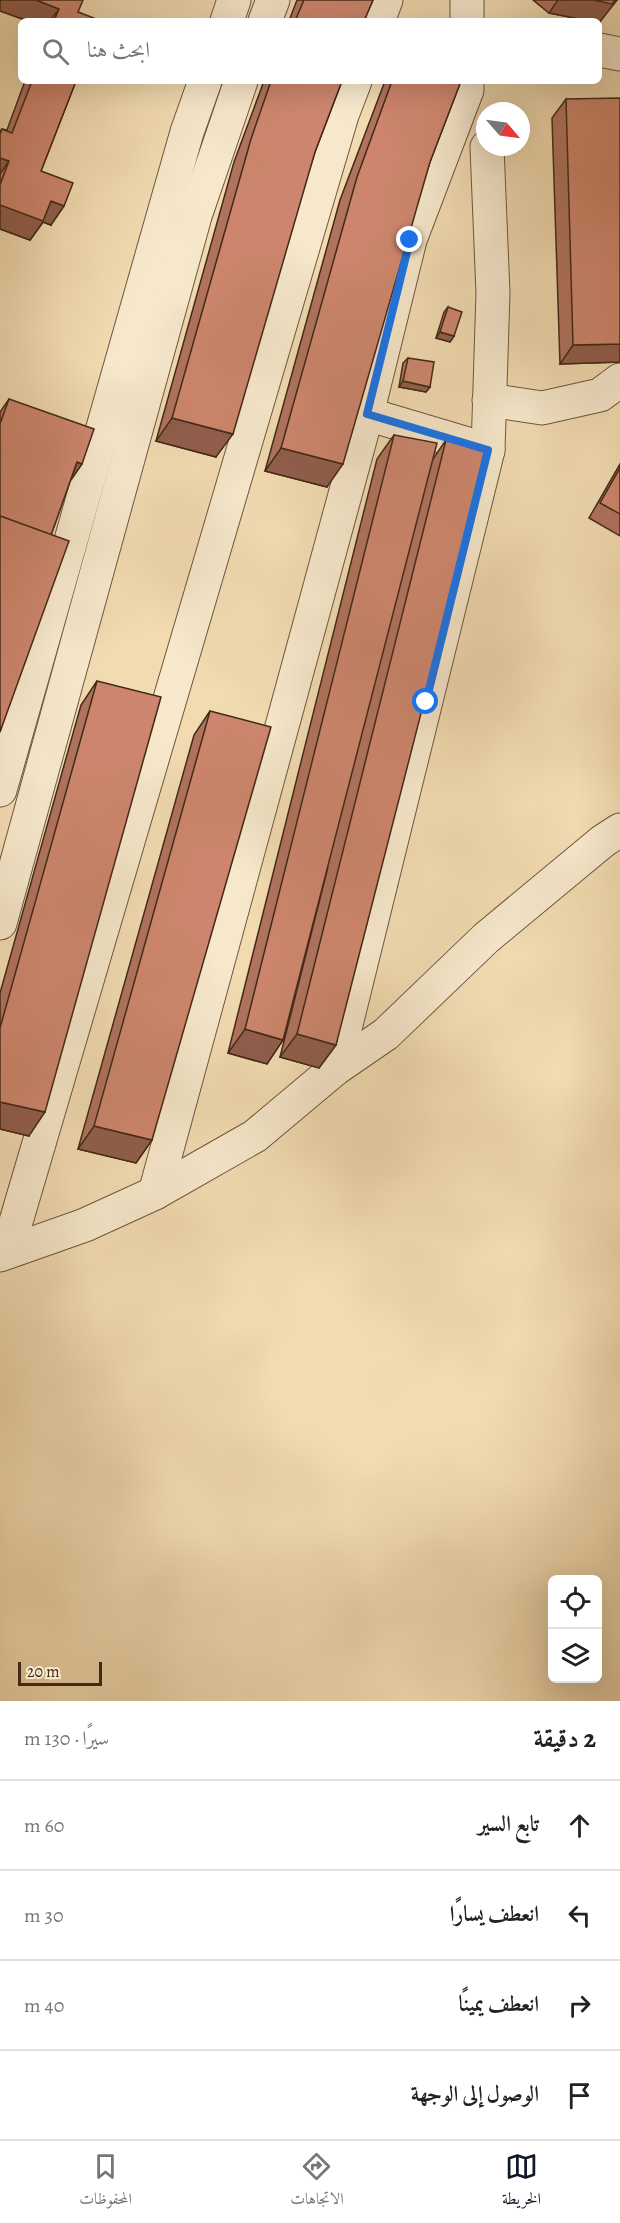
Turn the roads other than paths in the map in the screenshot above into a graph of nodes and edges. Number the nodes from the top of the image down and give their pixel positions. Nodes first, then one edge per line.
1 (234, 0) edge
2 (273, 0) edge
3 (386, 0) edge
4 (467, 0) edge
5 (227, 18) edge
6 (265, 18) edge
7 (379, 18) edge
8 (467, 18) edge
9 (602, 51) edge
10 (620, 54) edge
11 (204, 84) edge
12 (240, 84) edge
13 (354, 84) edge
14 (468, 86) edge
15 (476, 111) edge
16 (487, 156) edge
17 (620, 380) edge
18 (489, 400) junction
19 (367, 414) junction
20 (69, 422) edge
21 (119, 434) junction
22 (488, 450) junction
23 (0, 790) edge
24 (620, 830) edge
25 (0, 923) edge
26 (335, 1069) junction
27 (155, 1193) junction
28 (3, 1254) edge

1 - 5 street
2 - 6 street
3 - 7 street
4 - 8 street
9 - 10 street
11 - 21 street
12 - 21 street
13 - 28 street
14 - 15 street
14 - 19 street
16 - 18 street
17 - 18 street
18 - 22 street
19 - 22 street
19 - 27 street
20 - 21 street
21 - 23 street
21 - 25 street
22 - 26 street
24 - 26 street
26 - 27 street
27 - 28 street

